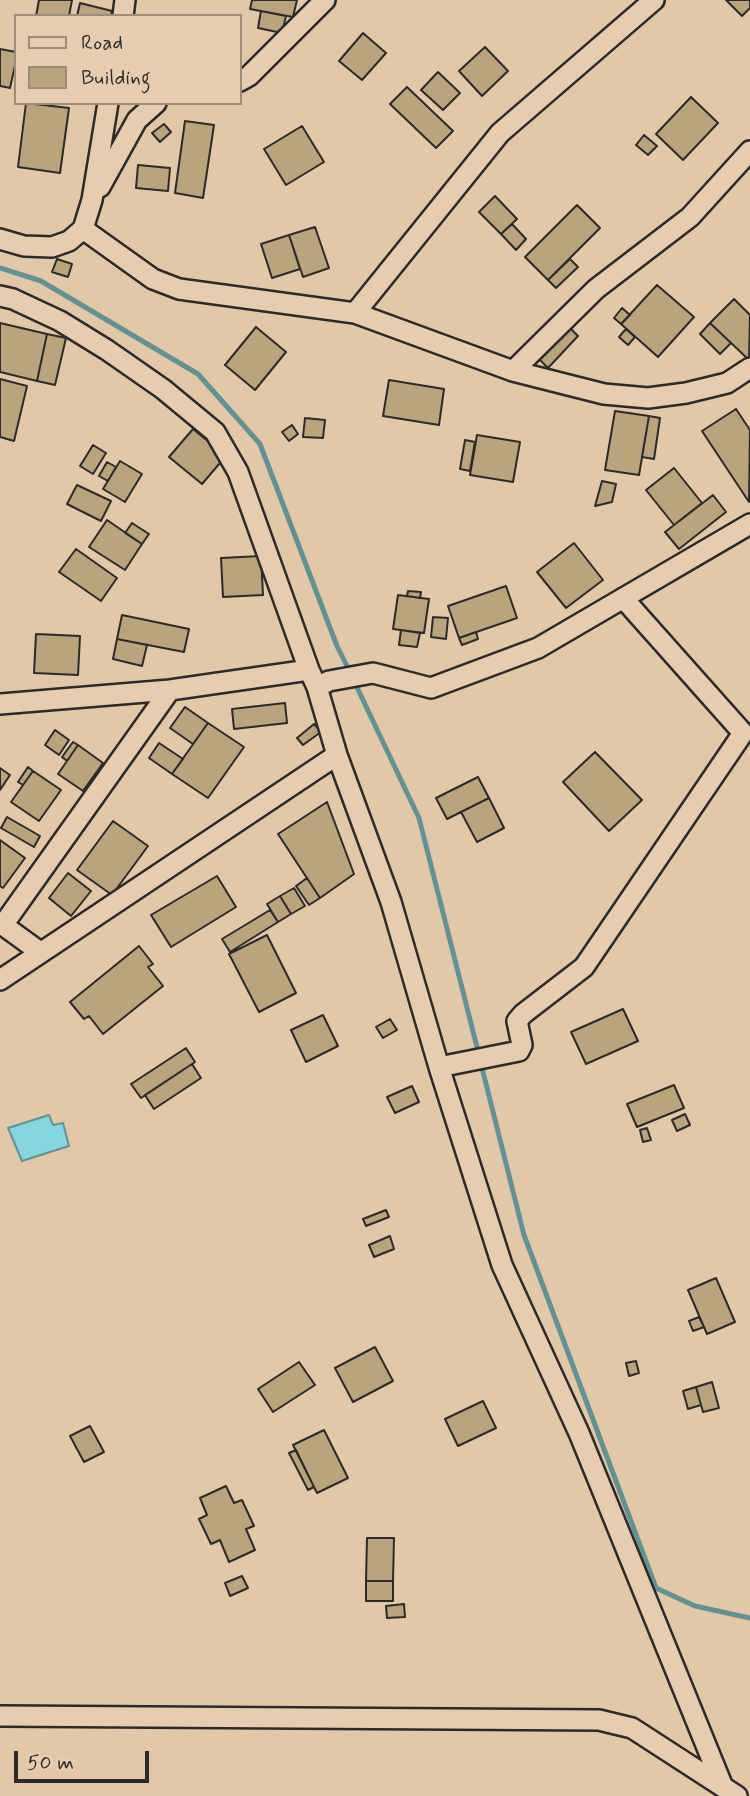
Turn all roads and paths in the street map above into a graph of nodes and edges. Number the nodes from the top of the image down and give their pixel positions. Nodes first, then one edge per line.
1 (325, 0) edge
2 (654, 0) edge
3 (242, 79) edge
4 (108, 105) edge
5 (154, 105) edge
6 (750, 151) edge
7 (92, 200) junction
8 (83, 229) junction
9 (0, 239) edge
10 (0, 296) edge
11 (355, 313) junction
12 (750, 369) edge
13 (513, 370) junction
14 (750, 524) edge
15 (623, 598) junction
16 (318, 679) junction
17 (170, 690) junction
18 (0, 704) edge
19 (747, 742) edge
20 (337, 755) junction
21 (1, 924) edge
22 (40, 952) junction
23 (0, 980) edge
24 (449, 1065) junction
25 (0, 1716) edge
26 (730, 1792) edge

1 - 3 street
2 - 11 street
4 - 7 street
5 - 7 street
6 - 13 street
7 - 8 street
8 - 9 street
8 - 11 street
10 - 16 street
11 - 13 street
12 - 13 street
14 - 15 street
15 - 16 street
15 - 19 street
16 - 17 street
16 - 20 street
17 - 18 street
17 - 21 street
19 - 24 street
20 - 22 street
20 - 24 street
21 - 22 street
22 - 23 street
24 - 26 street
25 - 26 street

